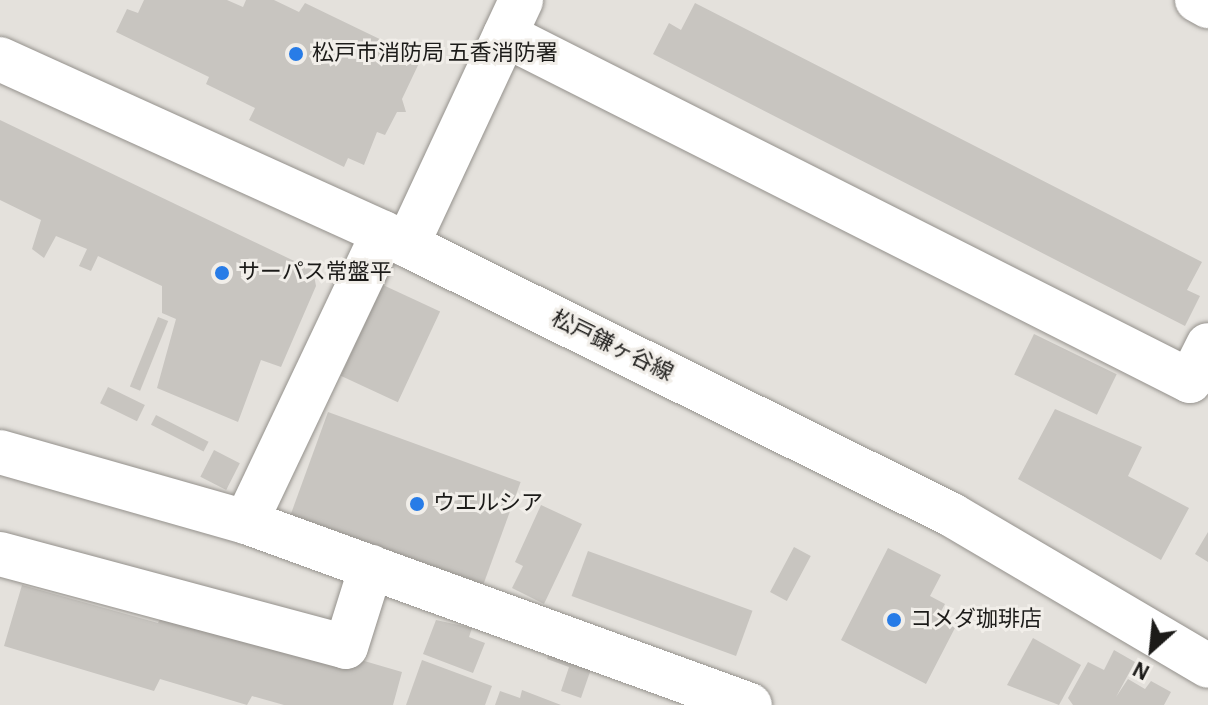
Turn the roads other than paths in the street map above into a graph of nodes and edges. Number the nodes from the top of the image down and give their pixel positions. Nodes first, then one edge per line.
1 (1197, 0) edge
2 (1208, 6) edge
3 (513, 18) edge
4 (0, 59) edge
5 (395, 239) junction
6 (1208, 345) edge
7 (2, 459) edge
8 (246, 522) junction
9 (0, 554) edge
10 (371, 567) junction
11 (1208, 666) edge
12 (750, 705) edge

1 - 2 street
3 - 5 street
3 - 6 street
4 - 5 street, 松戸鎌ヶ谷線
5 - 8 street
5 - 11 street, 松戸鎌ヶ谷線
7 - 8 street
8 - 10 street
9 - 10 street
10 - 12 street

